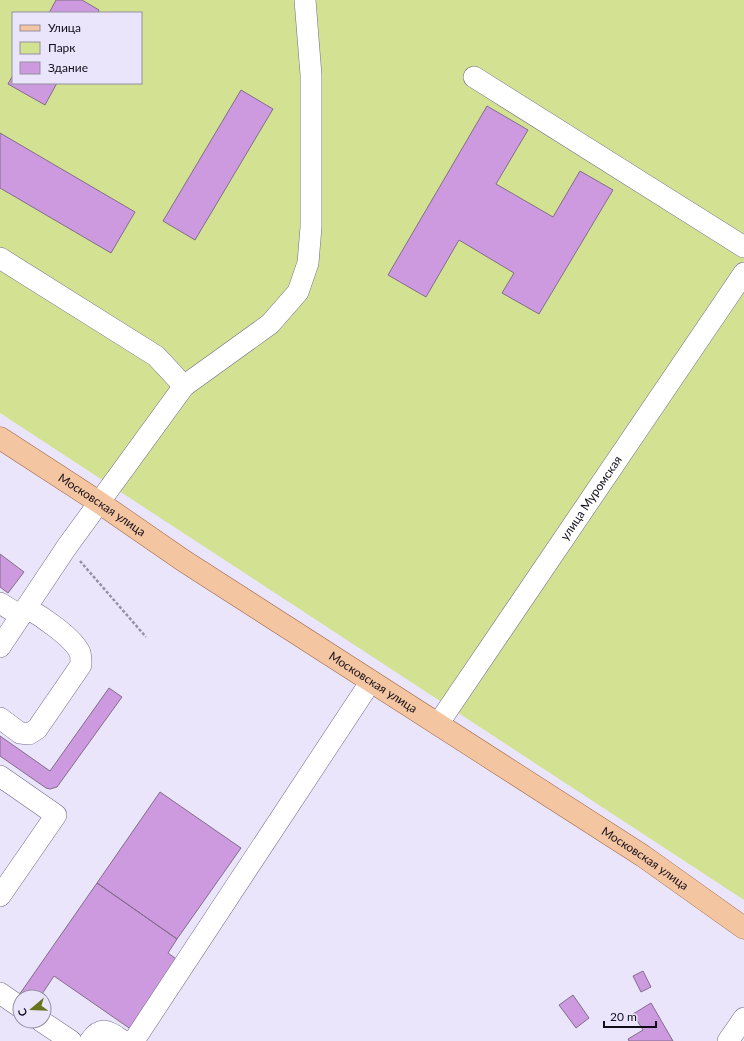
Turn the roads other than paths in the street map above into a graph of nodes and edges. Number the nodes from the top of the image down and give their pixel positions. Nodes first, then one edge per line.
1 (305, 0) edge
2 (474, 77) dead end
3 (744, 247) edge
4 (0, 258) edge
5 (744, 273) edge
6 (184, 386) junction
7 (0, 438) edge
8 (100, 503) junction
9 (0, 603) edge
10 (24, 612) junction
11 (0, 647) edge
12 (371, 681) junction
13 (0, 718) edge
14 (438, 724) junction
15 (0, 776) edge
16 (0, 896) edge
17 (744, 928) edge
18 (0, 994) edge
19 (12, 1002) edge
20 (744, 1018) edge
21 (52, 1028) edge
22 (71, 1041) edge
23 (90, 1041) edge
24 (123, 1041) edge
25 (131, 1041) edge
26 (728, 1041) edge

1 - 6 street
2 - 3 street
4 - 6 street
5 - 14 street, улица Муромская
6 - 8 street
7 - 8 main road, Московская улица
8 - 10 street
8 - 12 main road, Московская улица
9 - 10 street
10 - 11 street
10 - 13 street
12 - 14 main road, Московская улица
12 - 25 street
14 - 17 main road, Московская улица
15 - 16 street
18 - 19 street
20 - 26 street
21 - 22 street
23 - 24 street

